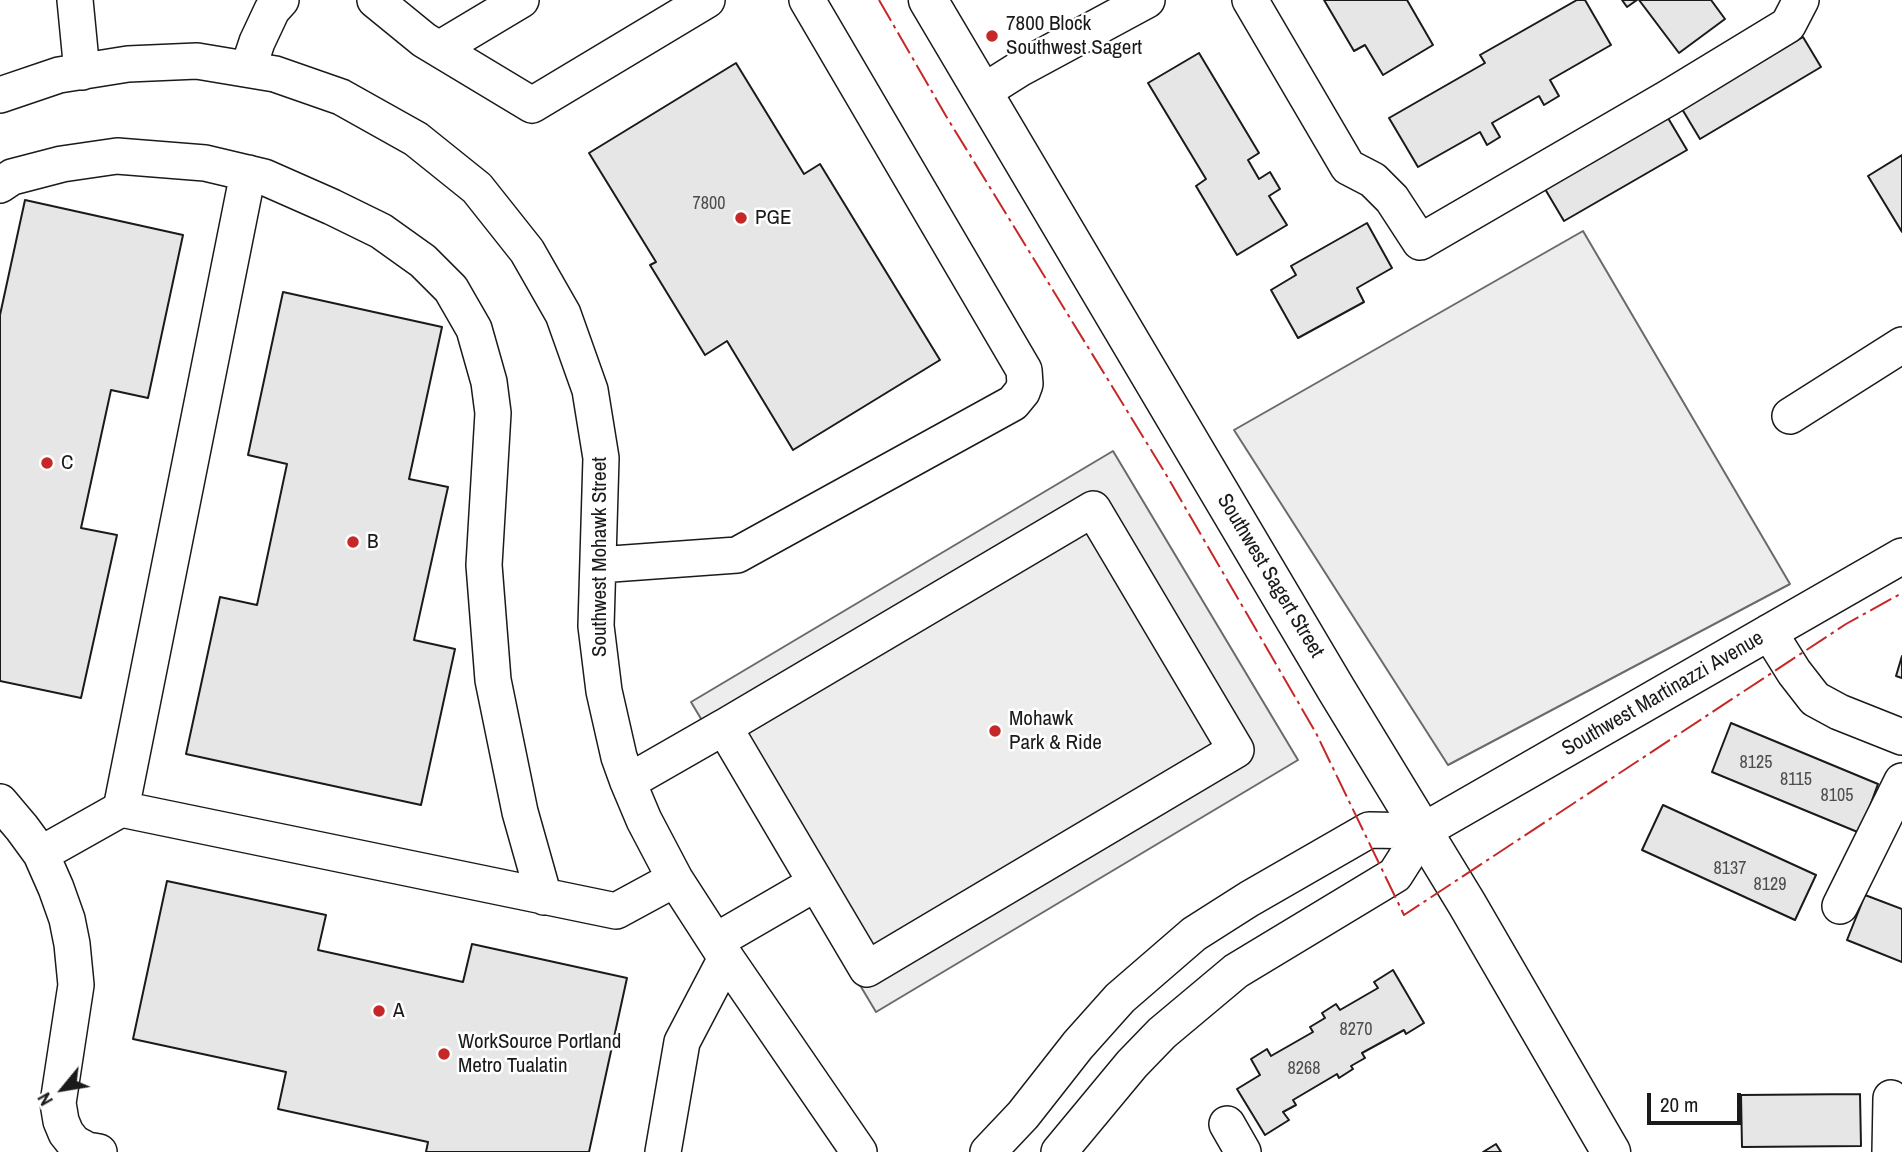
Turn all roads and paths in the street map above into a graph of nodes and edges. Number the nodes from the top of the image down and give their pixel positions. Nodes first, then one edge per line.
1 (75, 0) edge
2 (281, 0) edge
3 (375, 0) edge
4 (521, 0) edge
5 (707, 0) edge
6 (807, 0) edge
7 (929, 0) edge
8 (1147, 0) edge
9 (1250, 0) edge
10 (1801, 0) edge
11 (439, 49) junction
12 (248, 69) junction
13 (82, 72) junction
14 (983, 92) junction
15 (0, 95) edge
16 (248, 173) junction
17 (0, 185) edge
18 (1902, 345) edge
19 (1790, 416) dead end
20 (1902, 556) edge
21 (598, 565) junction
22 (1769, 632) junction
23 (724, 727) junction
24 (1902, 737) edge
25 (1902, 781) edge
26 (628, 782) junction
27 (0, 802) edge
28 (121, 809) junction
29 (1423, 831) junction
30 (41, 854) junction
31 (676, 879) junction
32 (816, 883) junction
33 (544, 897) junction
34 (1840, 906) dead end
35 (721, 950) junction
36 (1891, 1098) dead end
37 (863, 1151) edge
38 (99, 1152) edge
39 (663, 1152) edge
40 (988, 1152) edge
41 (1059, 1152) edge
42 (1611, 1152) edge
43 (1890, 1152) edge

1 - 13 street
2 - 12 street
3 - 11 street
4 - 11 street
5 - 11 street
6 - 21 street
7 - 14 main road, Southwest Sagert Street
8 - 14 street
9 - 10 street
12 - 13 street, Southwest Mohawk Street
12 - 21 street, Southwest Mohawk Street
13 - 15 street, Southwest Mohawk Street
14 - 29 main road, Southwest Sagert Street
16 - 17 street
16 - 28 street
16 - 33 street
18 - 19 street
20 - 22 street, Southwest Martinazzi Avenue
21 - 26 street, Southwest Mohawk Street
22 - 24 street
22 - 29 street, Southwest Martinazzi Avenue
23 - 26 street
23 - 32 street
23 - 32 street
25 - 34 street
26 - 31 street, Southwest Mohawk Street
27 - 30 street
28 - 30 street
28 - 33 street
29 - 40 street
29 - 41 street, Southwest Martinazzi Avenue
29 - 42 main road, Southwest Sagert Street
30 - 38 street
31 - 33 street
31 - 35 street, Southwest Mohawk Street
32 - 35 street
35 - 37 street, Southwest Mohawk Street
35 - 39 street
36 - 43 street

